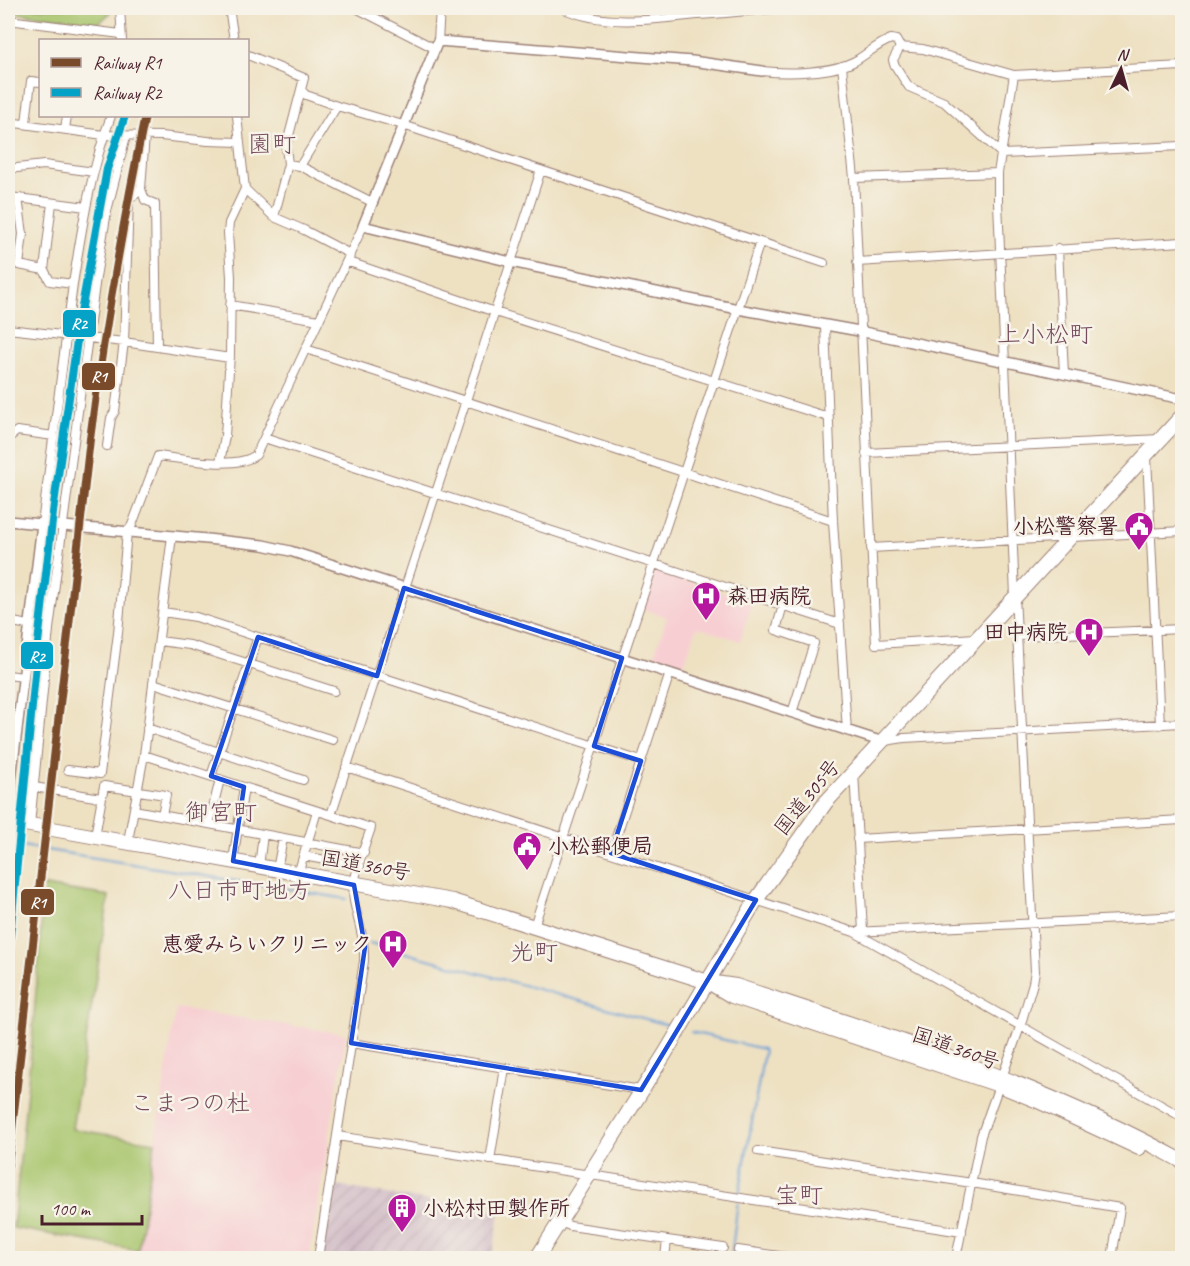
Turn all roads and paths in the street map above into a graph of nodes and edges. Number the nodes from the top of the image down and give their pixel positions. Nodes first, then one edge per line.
1 (120, 8) edge
2 (229, 8) edge
3 (356, 8) edge
4 (440, 8) edge
5 (562, 8) edge
6 (785, 8) edge
7 (8, 20) edge
8 (122, 37) edge
9 (234, 39) edge
10 (436, 45) junction
11 (900, 47) junction
12 (249, 55) edge
13 (842, 66) junction
14 (1182, 66) edge
15 (762, 71) joint
16 (1014, 75) junction
17 (39, 82) edge
18 (301, 90) junction
19 (337, 106) junction
20 (67, 117) edge
21 (111, 117) edge
22 (237, 117) edge
23 (8, 122) edge
24 (26, 123) junction
25 (403, 124) junction
26 (65, 129) junction
27 (104, 135) junction
28 (145, 135) junction
29 (126, 136) junction
30 (239, 141) junction
31 (1182, 146) edge
32 (1002, 154) junction
33 (288, 164) junction
34 (300, 166) junction
35 (8, 169) edge
36 (541, 170) junction
37 (94, 172) junction
38 (998, 173) junction
39 (854, 178) junction
40 (141, 189) junction
41 (245, 189) junction
42 (8, 197) edge
43 (18, 198) junction
44 (52, 202) junction
45 (372, 202) junction
46 (86, 207) junction
47 (274, 217) junction
48 (363, 226) junction
49 (759, 242) junction
50 (1182, 243) edge
51 (1058, 248) junction
52 (1000, 252) junction
53 (350, 254) junction
54 (512, 261) junction
55 (857, 262) junction
56 (824, 263) dead end
57 (44, 270) junction
58 (73, 284) junction
59 (230, 305) junction
60 (738, 309) junction
61 (495, 312) junction
62 (320, 320) junction
63 (825, 326) junction
64 (8, 328) edge
65 (860, 331) junction
66 (67, 335) junction
67 (88, 338) junction
68 (124, 342) junction
69 (157, 347) junction
70 (306, 350) junction
71 (230, 358) junction
72 (1004, 361) junction
73 (1064, 374) junction
74 (714, 382) junction
75 (1182, 399) edge
76 (466, 402) junction
77 (1182, 416) edge
78 (828, 417) junction
79 (8, 436) edge
80 (54, 436) junction
81 (264, 438) junction
82 (1162, 439) junction
83 (1008, 445) junction
84 (107, 446) dead end
85 (866, 453) junction
86 (1147, 457) junction
87 (220, 462) junction
88 (684, 473) junction
89 (436, 494) junction
90 (8, 521) edge
91 (833, 521) junction
92 (42, 524) junction
93 (62, 526) junction
94 (1182, 531) edge
95 (127, 532) junction
96 (1149, 534) junction
97 (172, 536) junction
98 (1070, 538) junction
99 (1013, 541) junction
100 (872, 548) junction
101 (654, 564) junction
102 (404, 588) junction
103 (1015, 596) junction
104 (783, 605) junction
105 (163, 612) junction
106 (8, 621) edge
107 (840, 624) junction
108 (29, 625) junction
109 (49, 628) junction
110 (1182, 629) edge
111 (1156, 631) junction
112 (1018, 636) junction
113 (258, 637) junction
114 (977, 638) junction
115 (159, 641) junction
116 (622, 658) junction
117 (250, 663) junction
118 (670, 674) junction
119 (8, 675) edge
120 (377, 676) junction
121 (23, 677) junction
122 (153, 683) junction
123 (334, 691) dead end
124 (235, 708) junction
125 (792, 713) junction
126 (1182, 723) edge
127 (1160, 725) junction
128 (147, 728) junction
129 (847, 730) junction
130 (1023, 733) junction
131 (333, 740) dead end
132 (880, 741) junction
133 (594, 746) junction
134 (219, 753) junction
135 (144, 755) junction
136 (641, 761) junction
137 (346, 767) junction
138 (68, 770) dead end
139 (854, 772) junction
140 (211, 776) junction
141 (220, 779) junction
142 (303, 780) dead end
143 (34, 787) junction
144 (244, 787) junction
145 (138, 790) junction
146 (101, 798) junction
147 (8, 804) edge
148 (134, 810) junction
149 (317, 811) junction
150 (162, 815) junction
151 (331, 815) junction
152 (1182, 820) edge
153 (8, 821) edge
154 (209, 824) junction
155 (30, 825) junction
156 (238, 829) junction
157 (1028, 829) junction
158 (263, 834) junction
159 (94, 836) junction
160 (564, 837) junction
161 (283, 838) junction
162 (857, 839) junction
163 (128, 841) junction
164 (307, 842) junction
165 (364, 853) junction
166 (611, 853) junction
167 (303, 856) junction
168 (233, 861) junction
169 (360, 866) junction
170 (260, 867) junction
171 (277, 870) junction
172 (298, 874) junction
173 (354, 885) junction
174 (756, 900) junction
175 (1182, 916) edge
176 (1032, 924) junction
177 (534, 926) junction
178 (859, 932) junction
179 (708, 982) junction
180 (1020, 1027) junction
181 (351, 1043) junction
182 (505, 1068) junction
183 (1001, 1081) junction
184 (641, 1090) junction
185 (1182, 1117) edge
186 (337, 1136) junction
187 (758, 1151) dead end
188 (490, 1160) junction
189 (1182, 1161) edge
190 (1182, 1172) edge
191 (589, 1175) junction
192 (972, 1183) junction
193 (560, 1222) junction
194 (962, 1232) junction
195 (667, 1240) junction
196 (723, 1248) dead end
197 (738, 1250) dead end
198 (318, 1258) edge
199 (537, 1258) edge
200 (665, 1258) edge
201 (793, 1258) edge
202 (956, 1258) edge
203 (1112, 1258) edge

1 - 8 street
2 - 9 street
3 - 10 street
4 - 10 street
5 - 6 street
7 - 8 street
10 - 15 street
10 - 25 street
11 - 13 street
11 - 16 street
11 - 32 street
12 - 18 street
13 - 15 street
13 - 39 street
14 - 16 street
16 - 32 street
17 - 24 street
18 - 19 street
18 - 33 street
19 - 25 street
19 - 34 street
20 - 26 street
21 - 27 street
22 - 30 street
23 - 24 street
24 - 26 street
25 - 36 street
25 - 45 street
26 - 27 street
27 - 29 street
27 - 37 street
28 - 29 street
28 - 30 street
28 - 40 street
29 - 67 street
30 - 41 street
31 - 32 street
32 - 38 street
33 - 34 street
33 - 47 street
34 - 45 street
35 - 37 street
36 - 49 street
36 - 54 street
37 - 46 street
38 - 39 street
38 - 52 street
39 - 55 street
40 - 68 street
40 - 69 street
41 - 47 street
41 - 59 street
42 - 43 street
43 - 44 street
43 - 57 street
44 - 46 street
44 - 57 street
45 - 48 street
46 - 58 street
47 - 53 street
48 - 53 street
48 - 54 street
49 - 56 street
49 - 60 street
50 - 51 street
51 - 52 street
51 - 73 street
52 - 55 street
52 - 72 street
53 - 61 street
53 - 62 street
54 - 60 street
54 - 61 street
55 - 65 street
57 - 58 street
58 - 66 street
59 - 62 street
59 - 71 street
60 - 63 street
60 - 74 street
61 - 74 street
61 - 76 street
62 - 70 street
63 - 65 street
63 - 78 street
64 - 66 street
65 - 72 street
65 - 85 street
66 - 67 street
66 - 80 street
67 - 68 street
67 - 93 street
68 - 69 street
68 - 84 street
69 - 71 street
70 - 76 street
70 - 81 street
71 - 87 street
72 - 73 street
72 - 83 street
73 - 75 street
74 - 78 street
74 - 88 street
76 - 88 street
76 - 89 street
77 - 82 highway, 国道305号
78 - 91 street
79 - 80 street
80 - 92 street
81 - 87 street
81 - 89 street
82 - 83 street
82 - 86 highway, 国道305号
83 - 85 street
83 - 99 street
85 - 100 street
86 - 96 street
86 - 98 highway, 国道305号
87 - 95 street
88 - 91 street
88 - 101 street
89 - 101 street
89 - 102 street
90 - 92 street
91 - 107 street
92 - 93 street
92 - 108 street
93 - 95 street
93 - 109 street
94 - 96 street
95 - 97 street
95 - 138 street
96 - 98 street
96 - 111 street
97 - 102 street
97 - 105 street
98 - 99 street
98 - 103 highway, 国道305号
99 - 100 street
99 - 103 street
100 - 114 street
101 - 104 street
101 - 116 street
102 - 116 street
102 - 120 street
103 - 112 street
103 - 114 highway, 国道305号
104 - 107 street
104 - 125 street
105 - 113 street
105 - 115 street
106 - 108 street
107 - 129 street
108 - 109 street
108 - 121 street
109 - 143 street
110 - 111 street
111 - 112 street
111 - 127 street
112 - 130 street
113 - 117 street
113 - 120 street
114 - 132 highway, 国道305号
115 - 117 street
115 - 122 street
116 - 118 street
116 - 133 street
117 - 123 street
117 - 124 street
118 - 125 street
118 - 136 street
119 - 121 street
120 - 133 street
120 - 137 street
121 - 147 street
122 - 124 street
122 - 128 street
124 - 131 street
124 - 134 street
125 - 129 street
126 - 127 street
127 - 130 street
128 - 134 street
128 - 135 street
129 - 132 street
130 - 132 street
130 - 157 street
132 - 139 highway, 国道305号
133 - 136 street
133 - 160 street
134 - 140 street
134 - 142 street
135 - 140 street
135 - 145 street
136 - 166 street
137 - 151 street
137 - 160 street
139 - 162 street
139 - 174 highway, 国道305号
140 - 141 street
141 - 144 street
141 - 154 street
143 - 146 street
143 - 155 street
144 - 149 street
144 - 156 street
145 - 146 street
145 - 148 street
145 - 150 street
146 - 159 street
148 - 150 street
148 - 163 street
149 - 151 street
149 - 164 street
150 - 154 street
151 - 165 street
152 - 157 street
153 - 155 highway, 国道360号
154 - 156 street
155 - 159 highway, 国道360号
156 - 158 street
156 - 168 street
157 - 162 street
157 - 176 street
158 - 161 street
158 - 170 street
159 - 163 highway, 国道360号
160 - 166 street
160 - 177 street
161 - 164 street
161 - 171 street
162 - 178 street
163 - 168 highway, 国道360号
164 - 165 street
164 - 167 street
165 - 169 street
166 - 174 street
167 - 169 street
167 - 172 street
168 - 170 highway, 国道360号
169 - 173 street
170 - 171 highway, 国道360号
171 - 172 highway, 国道360号
172 - 173 highway, 国道360号
173 - 177 highway, 国道360号
173 - 181 street
174 - 178 street
174 - 179 highway, 国道305号
175 - 176 street
176 - 178 street
176 - 180 street
177 - 179 highway, 国道360号
178 - 180 street
179 - 183 highway, 国道360号
179 - 184 highway, 国道305号
180 - 183 street
180 - 185 street
181 - 182 street
181 - 186 street
182 - 184 street
182 - 188 street
183 - 189 highway, 国道360号
183 - 190 highway, 国道360号
183 - 192 street
184 - 191 highway, 国道305号
186 - 188 street
186 - 198 street
187 - 192 street
188 - 191 street
191 - 193 highway, 国道305号
191 - 194 street
192 - 194 street
192 - 203 street
193 - 195 street
193 - 199 highway, 国道305号
194 - 202 street
195 - 196 street
195 - 200 street
197 - 201 street

